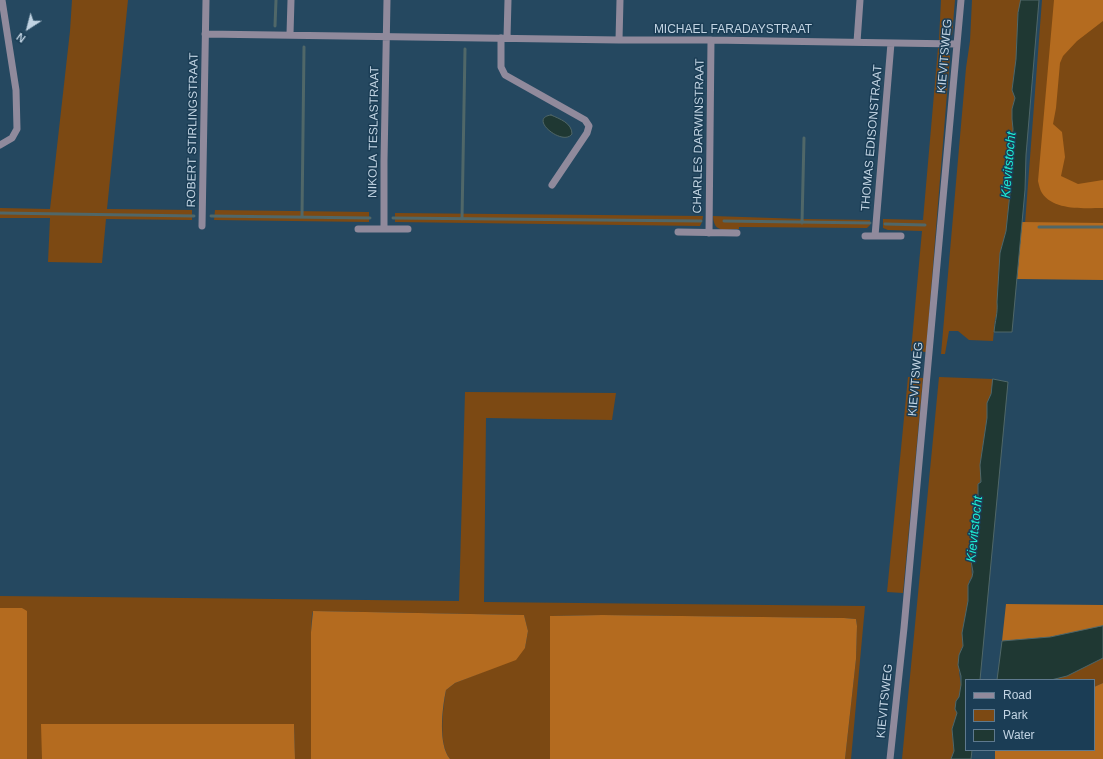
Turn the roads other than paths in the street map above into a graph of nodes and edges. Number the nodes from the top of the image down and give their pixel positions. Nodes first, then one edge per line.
1 (2, 0) edge
2 (206, 0) edge
3 (291, 0) edge
4 (387, 0) edge
5 (508, 0) edge
6 (620, 0) edge
7 (860, 0) edge
8 (961, 0) edge
9 (205, 34) junction
10 (290, 34) junction
11 (386, 36) junction
12 (504, 38) junction
13 (619, 40) junction
14 (711, 40) junction
15 (857, 42) junction
16 (891, 43) junction
17 (957, 44) junction
18 (0, 145) edge
19 (552, 185) dead end
20 (202, 226) dead end
21 (358, 229) dead end
22 (384, 229) junction
23 (408, 229) dead end
24 (678, 232) dead end
25 (709, 233) junction
26 (737, 233) dead end
27 (865, 236) dead end
28 (875, 236) junction
29 (900, 236) dead end
30 (890, 759) edge

1 - 18 street
2 - 9 street, ROBERT STIRLINGSTRAAT
3 - 10 street
4 - 11 street
5 - 12 street
6 - 13 street
7 - 15 street
8 - 17 street, KIEVITSWEG
9 - 10 street, MICHAEL FARADAYSTRAAT
9 - 20 street, ROBERT STIRLINGSTRAAT
10 - 11 street, MICHAEL FARADAYSTRAAT
11 - 12 street, MICHAEL FARADAYSTRAAT
11 - 22 street, NIKOLA TESLASTRAAT
12 - 13 street, MICHAEL FARADAYSTRAAT
12 - 19 street
13 - 14 street, MICHAEL FARADAYSTRAAT
14 - 15 street, MICHAEL FARADAYSTRAAT
14 - 25 street, CHARLES DARWINSTRAAT
15 - 16 street, MICHAEL FARADAYSTRAAT
16 - 17 street, MICHAEL FARADAYSTRAAT
16 - 28 street, THOMAS EDISONSTRAAT
17 - 30 street, KIEVITSWEG
21 - 22 street
22 - 23 street
24 - 25 street
25 - 26 street
27 - 28 street
28 - 29 street

